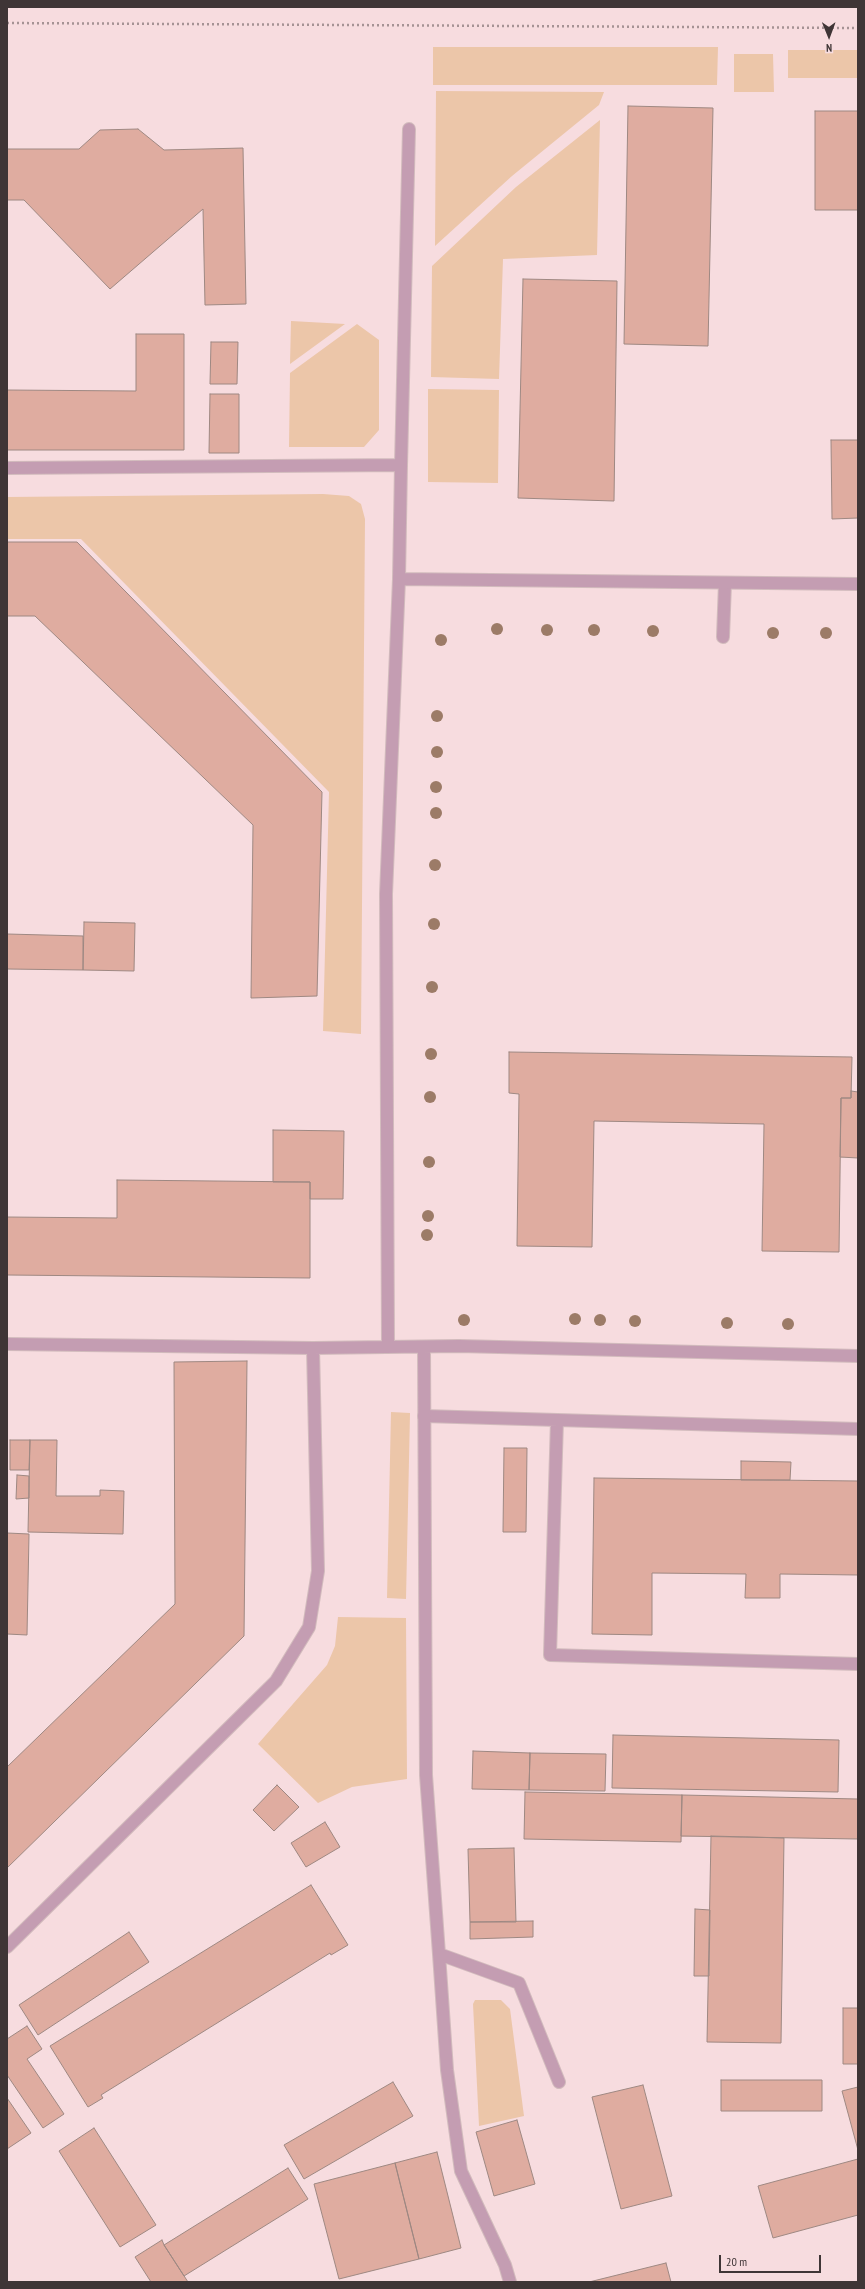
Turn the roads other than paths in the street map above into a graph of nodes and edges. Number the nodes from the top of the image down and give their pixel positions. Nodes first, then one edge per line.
1 (409, 129) dead end
2 (401, 465) junction
3 (7, 468) edge
4 (399, 579) junction
5 (725, 583) junction
6 (858, 584) edge
7 (723, 637) dead end
8 (7, 1344) edge
9 (388, 1347) junction
10 (424, 1347) junction
11 (313, 1348) junction
12 (858, 1356) edge
13 (424, 1416) junction
14 (557, 1420) junction
15 (858, 1429) edge
16 (858, 1664) edge
17 (7, 1946) edge
18 (439, 1954) junction
19 (559, 2082) dead end
20 (510, 2282) edge

1 - 2 street
2 - 3 street
2 - 4 street
4 - 5 street
4 - 9 street
5 - 6 street
5 - 7 street
8 - 11 street
9 - 10 street
9 - 11 street
10 - 12 street
10 - 13 street
11 - 17 street
13 - 14 street
13 - 18 street
14 - 15 street
14 - 16 street
18 - 19 street
18 - 20 street

